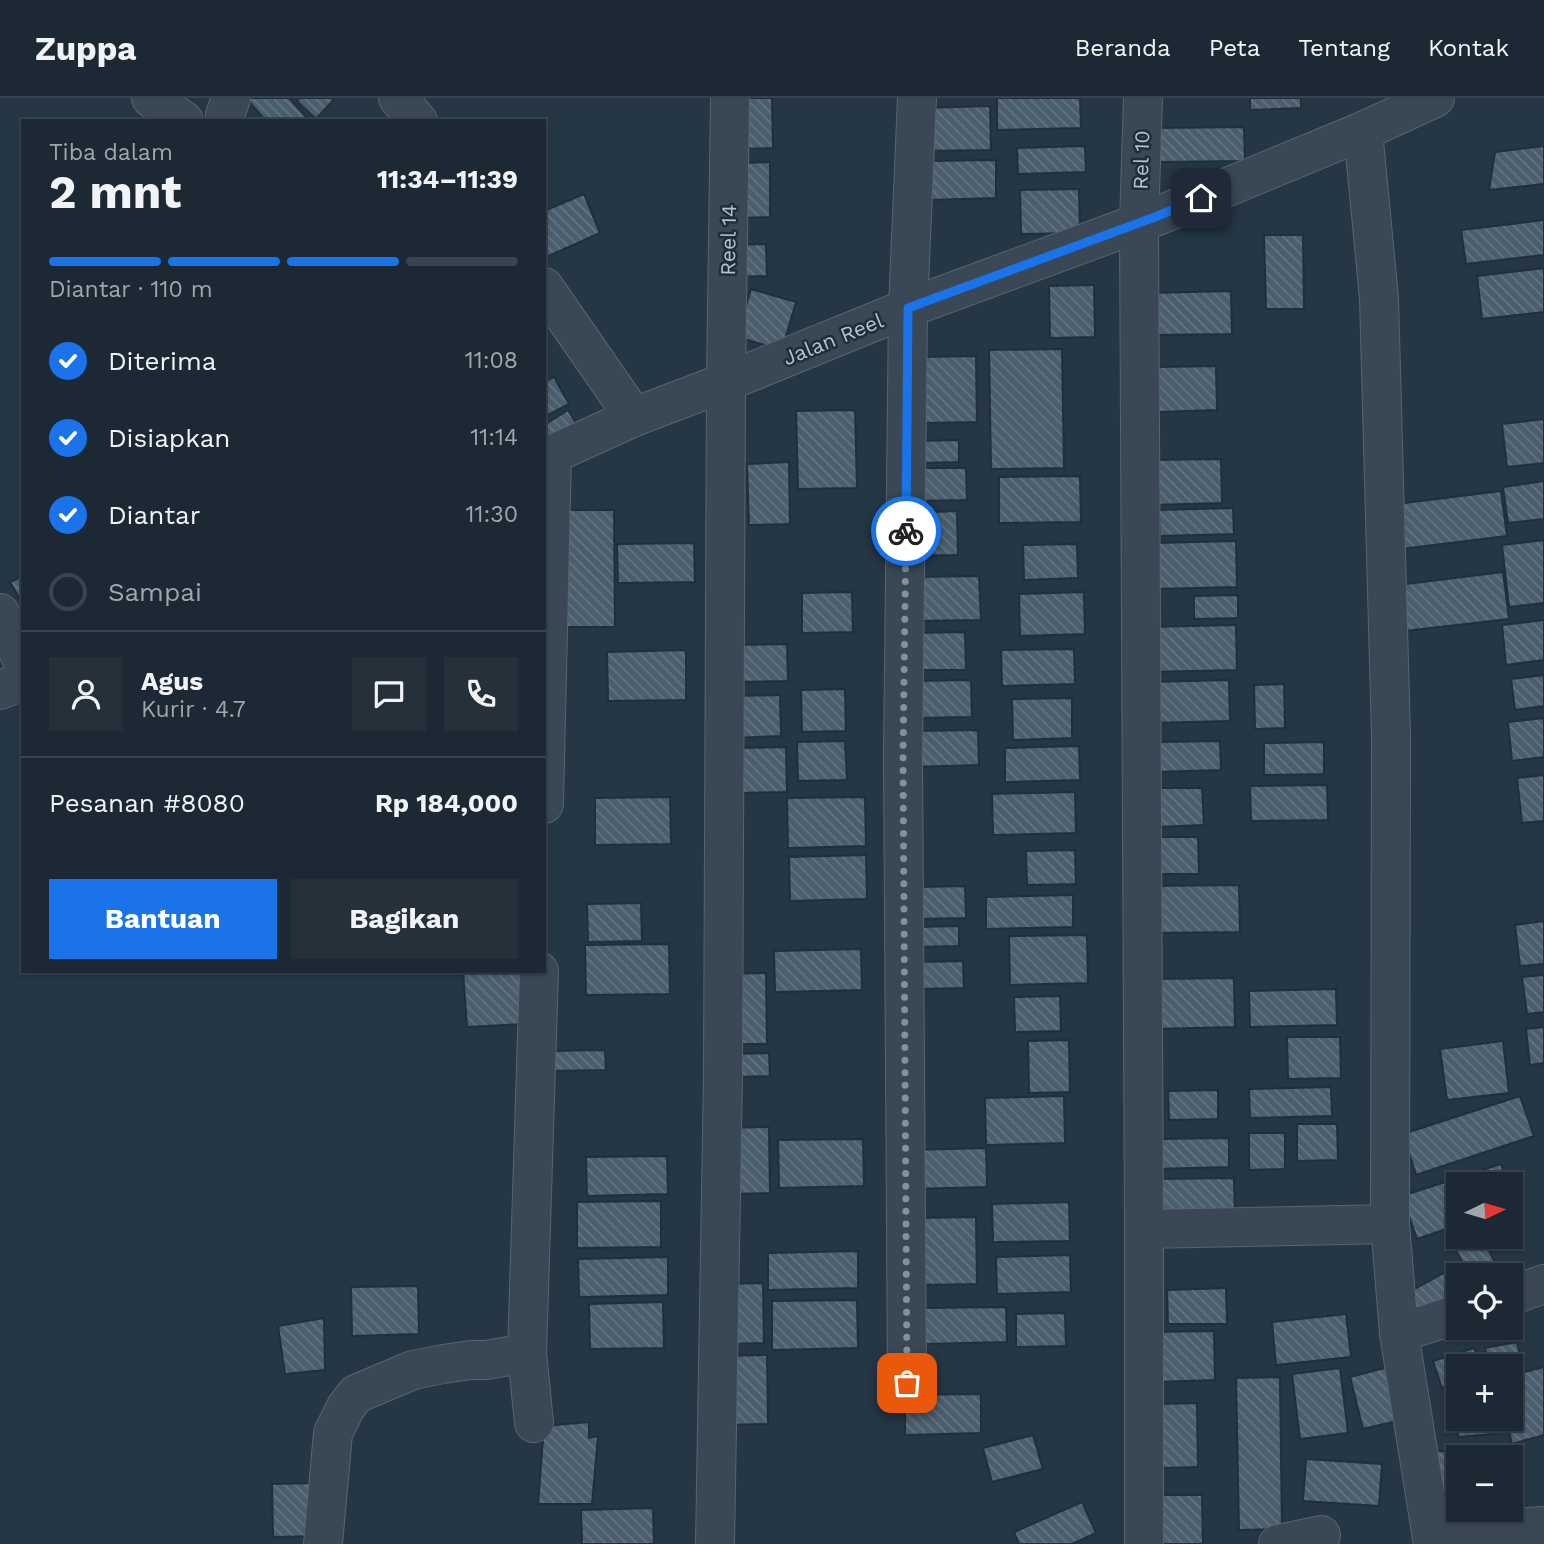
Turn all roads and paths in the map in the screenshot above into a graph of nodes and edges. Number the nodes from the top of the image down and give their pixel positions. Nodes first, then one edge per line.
1 (151, 98) edge
2 (231, 98) edge
3 (398, 98) edge
4 (730, 98) edge
5 (917, 98) edge
6 (1143, 98) edge
7 (1435, 98) edge
8 (181, 119) edge
9 (226, 119) edge
10 (416, 119) edge
11 (1363, 131) junction
12 (1139, 223) junction
13 (546, 290) edge
14 (908, 308) junction
15 (726, 382) junction
16 (634, 417) junction
17 (548, 456) edge
18 (0, 613) edge
19 (546, 630) edge
20 (21, 658) edge
21 (21, 682) edge
22 (0, 690) edge
23 (539, 973) edge
24 (1390, 1224) junction
25 (1144, 1229) junction
26 (1544, 1284) edge
27 (1523, 1291) edge
28 (1446, 1318) edge
29 (1399, 1334) junction
30 (527, 1353) junction
31 (907, 1383) dead end
32 (534, 1423) dead end
33 (1544, 1527) edge
34 (1321, 1535) dead end
35 (1432, 1538) edge
36 (323, 1544) edge
37 (715, 1544) edge
38 (1144, 1544) edge
39 (1278, 1544) edge

1 - 8 street
2 - 9 street
3 - 10 street
4 - 15 street, Reel 14
5 - 14 street
6 - 12 street, Rel 10
7 - 11 street, Jalan Reel
11 - 12 street, Jalan Reel
11 - 24 street
12 - 14 street, Jalan Reel
12 - 25 street, Rel 10
13 - 16 street
14 - 15 street, Jalan Reel
14 - 31 street
15 - 16 street, Jalan Reel
15 - 37 street, Reel 14
16 - 17 street, Jalan Reel
17 - 19 street
18 - 20 street
21 - 22 street
23 - 30 street
24 - 25 street
24 - 29 street
25 - 38 street, Rel 10
26 - 27 street
28 - 29 street
29 - 35 street
30 - 32 street
30 - 36 street
33 - 35 street
34 - 39 street

